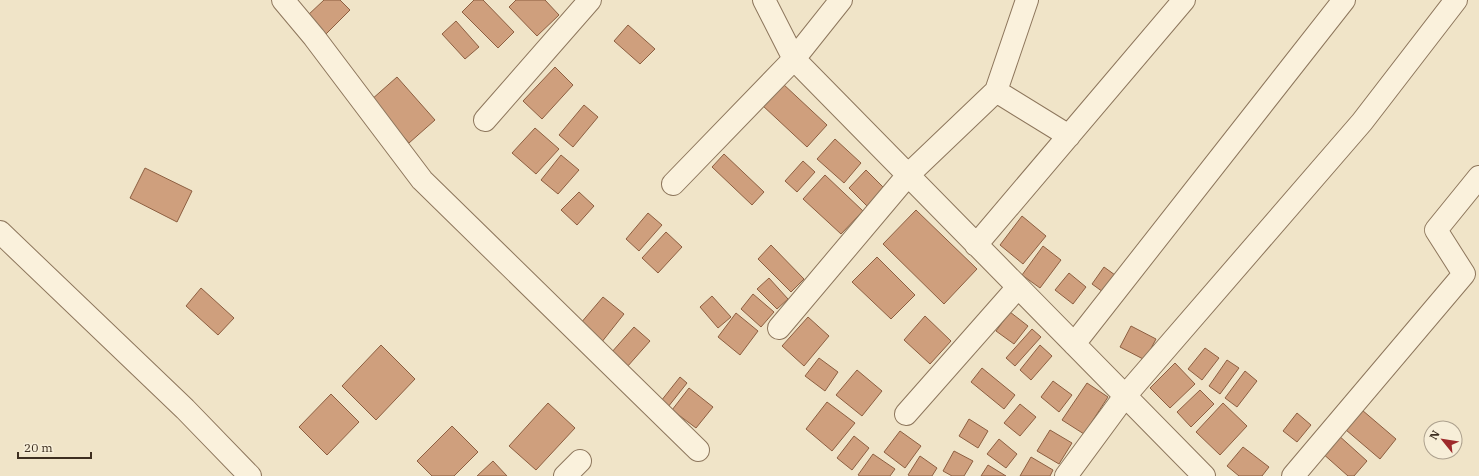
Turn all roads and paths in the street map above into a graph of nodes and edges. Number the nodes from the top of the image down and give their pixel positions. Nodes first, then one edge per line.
1 (283, 0) edge
2 (590, 0) edge
3 (764, 0) edge
4 (841, 0) edge
5 (1027, 0) edge
6 (1184, 0) edge
7 (1344, 0) edge
8 (1456, 0) edge
9 (794, 59) junction
10 (996, 91) junction
11 (485, 120) dead end
12 (1069, 136) junction
13 (908, 175) junction
14 (1479, 177) edge
15 (672, 184) dead end
16 (0, 232) edge
17 (976, 245) junction
18 (1018, 287) junction
19 (779, 328) dead end
20 (1074, 344) junction
21 (1125, 396) junction
22 (906, 414) dead end
23 (698, 450) dead end
24 (580, 461) dead end
25 (250, 476) edge
26 (565, 476) edge
27 (1066, 476) edge
28 (1204, 476) edge
29 (1293, 476) edge

1 - 23 street
2 - 11 street
3 - 9 street
4 - 9 street
5 - 10 street
6 - 12 street
7 - 20 street
8 - 21 street
9 - 13 street
9 - 15 street
10 - 12 street
10 - 13 street
12 - 17 street
13 - 17 street
13 - 19 street
14 - 29 street
16 - 25 street
17 - 18 street
18 - 20 street
18 - 22 street
20 - 21 street
21 - 27 street
21 - 28 street
24 - 26 street

